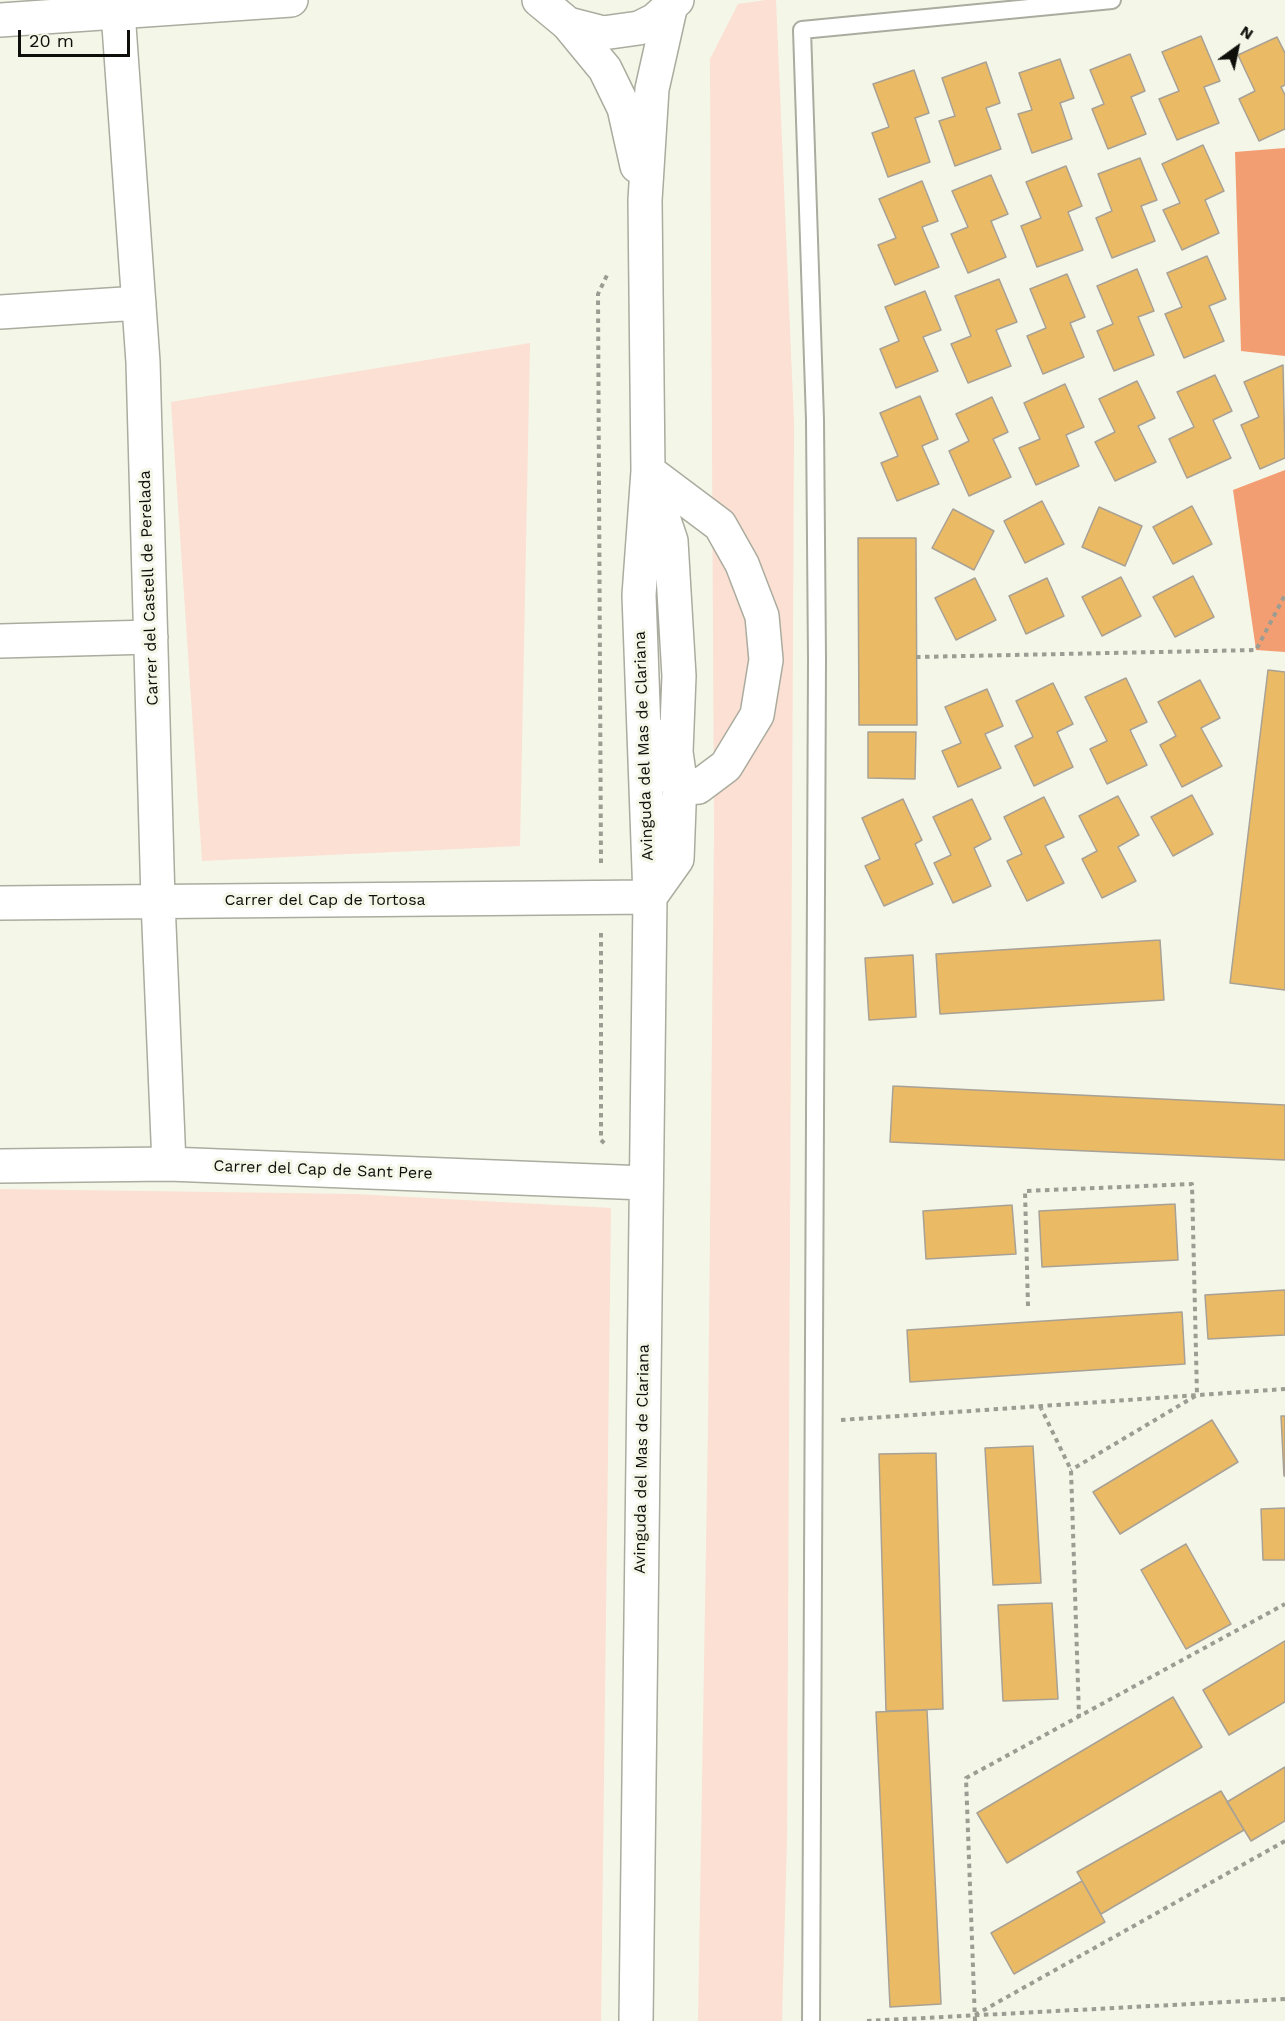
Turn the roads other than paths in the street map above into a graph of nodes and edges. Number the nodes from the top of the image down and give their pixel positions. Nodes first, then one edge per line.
1 (291, 0) edge
2 (1112, 0) edge
3 (537, 1) edge
4 (674, 4) edge
5 (118, 12) junction
6 (0, 20) edge
7 (567, 24) junction
8 (645, 200) junction
9 (139, 303) junction
10 (0, 312) edge
11 (648, 471) junction
12 (639, 595) junction
13 (151, 637) junction
14 (0, 641) edge
15 (680, 780) junction
16 (650, 897) junction
17 (158, 901) junction
18 (0, 903) edge
19 (169, 1164) junction
20 (0, 1166) edge
21 (645, 1184) junction
22 (636, 2021) edge
23 (811, 2021) edge

1 - 5 street
2 - 23 lane
3 - 7 street
4 - 7 street
4 - 8 street, Avinguda del Mas de Clariana
5 - 6 street
5 - 9 street, Carrer del Castell de Perelada
7 - 8 street, Avinguda del Mas de Clariana
8 - 11 street, Avinguda del Mas de Clariana
9 - 10 street
9 - 13 street, Carrer del Castell de Perelada
11 - 12 street, Avinguda del Mas de Clariana
11 - 15 street, Avinguda del Mas de Clariana
11 - 15 street
12 - 15 street, Avinguda del Mas de Clariana
12 - 16 street, Avinguda del Mas de Clariana
13 - 14 street
13 - 17 street, Carrer del Castell de Perelada
15 - 16 street, Avinguda del Mas de Clariana
16 - 17 street, Carrer del Cap de Tortosa
16 - 21 street, Avinguda del Mas de Clariana
17 - 18 street, Carrer del Cap de Tortosa
17 - 19 street, Carrer del Castell de Perelada
19 - 20 street, Carrer del Cap de Sant Pere
19 - 21 street, Carrer del Cap de Sant Pere
21 - 22 street, Avinguda del Mas de Clariana

